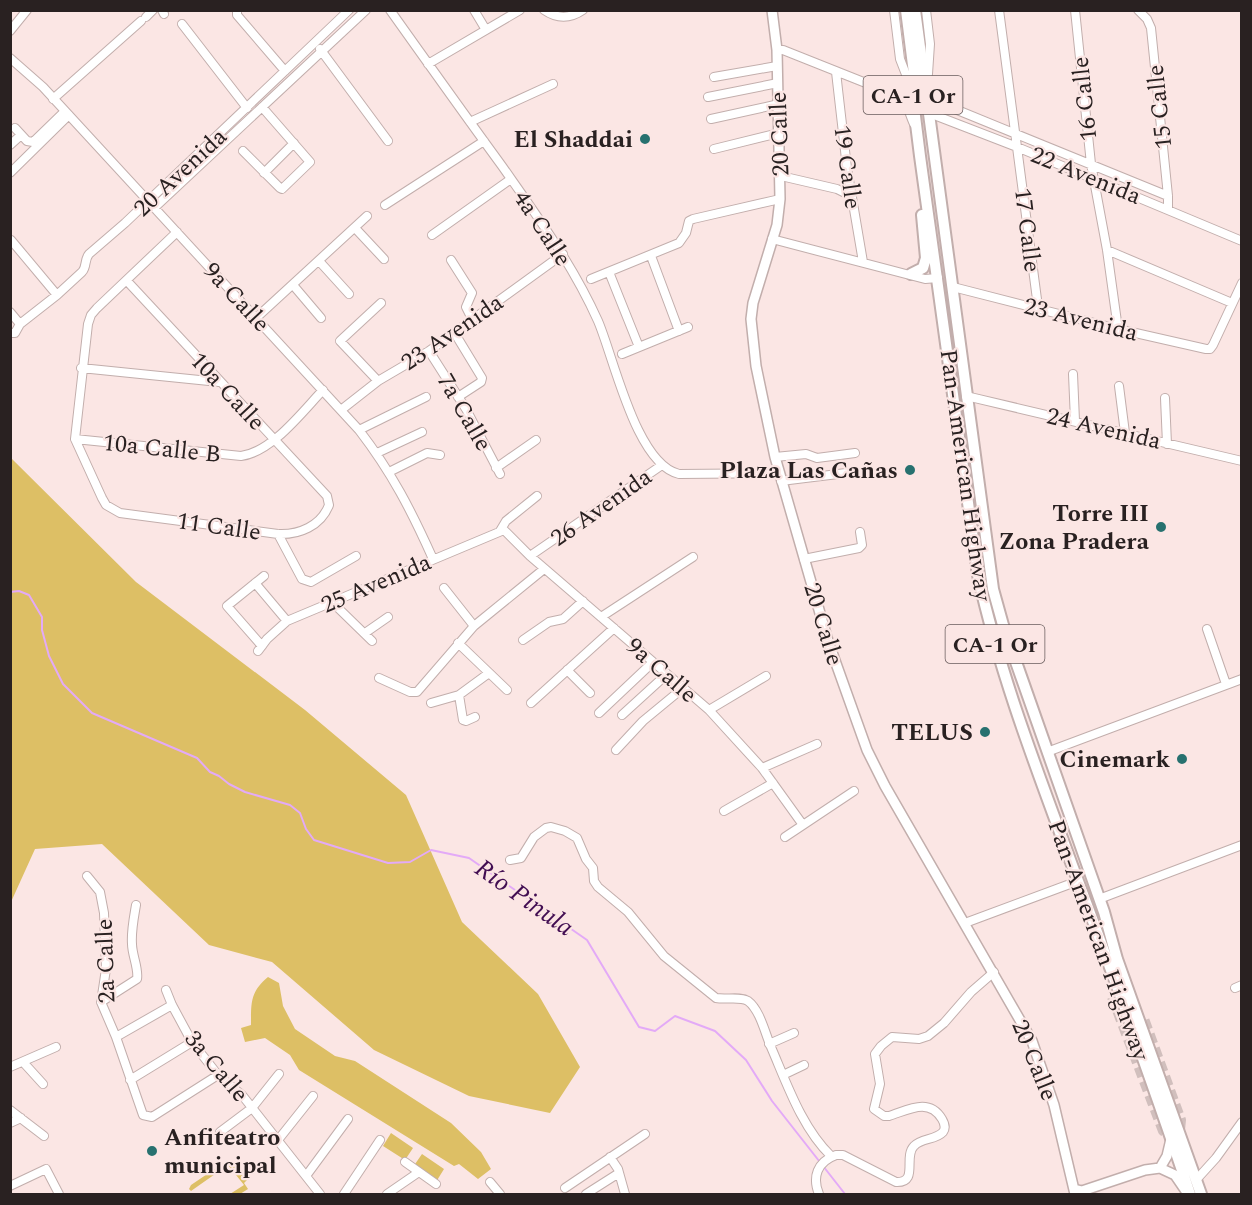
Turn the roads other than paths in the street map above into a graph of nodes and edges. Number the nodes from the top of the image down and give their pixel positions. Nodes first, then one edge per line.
1 (27, 10) edge
2 (153, 10) edge
3 (237, 10) edge
4 (349, 10) edge
5 (366, 10) edge
6 (390, 10) edge
7 (474, 10) edge
8 (520, 10) edge
9 (544, 10) edge
10 (583, 10) edge
11 (772, 10) edge
12 (915, 10) edge
13 (926, 10) edge
14 (999, 10) edge
15 (1075, 10) edge
16 (1138, 10) edge
17 (900, 11) edge
18 (182, 24) dead end
19 (924, 28) tunnel mouth
20 (486, 30) junction
21 (10, 31) edge
22 (315, 43) junction
23 (777, 50) junction
24 (321, 52) junction
25 (12, 61) edge
26 (428, 64) junction
27 (777, 66) junction
28 (285, 71) junction
29 (836, 72) junction
30 (928, 74) junction
31 (714, 77) dead end
32 (778, 83) junction
33 (554, 84) dead end
34 (927, 91) junction
35 (708, 97) dead end
36 (53, 99) junction
37 (779, 104) junction
38 (247, 108) junction
39 (262, 108) junction
40 (929, 112) junction
41 (67, 113) junction
42 (711, 119) dead end
43 (470, 122) junction
44 (917, 128) junction
45 (779, 133) junction
46 (1015, 133) junction
47 (388, 141) dead end
48 (484, 141) junction
49 (294, 143) junction
50 (10, 145) edge
51 (1017, 147) junction
52 (714, 149) dead end
53 (243, 151) dead end
54 (920, 156) junction
55 (1091, 164) junction
56 (847, 168) junction
57 (10, 173) edge
58 (264, 173) junction
59 (781, 176) junction
60 (511, 179) junction
61 (1093, 179) junction
62 (837, 189) junction
63 (851, 196) junction
64 (1168, 196) junction
65 (780, 199) junction
66 (152, 204) junction
67 (385, 205) dead end
68 (1168, 209) junction
69 (367, 216) dead end
70 (355, 228) junction
71 (177, 232) junction
72 (432, 235) dead end
73 (772, 239) junction
74 (11, 240) edge
75 (1242, 241) edge
76 (1107, 250) junction
77 (563, 254) junction
78 (651, 256) junction
79 (384, 259) dead end
80 (451, 260) dead end
81 (319, 261) junction
82 (863, 262) junction
83 (609, 272) junction
84 (911, 274) junction
85 (938, 278) junction
86 (591, 279) dead end
87 (127, 281) junction
88 (1242, 283) edge
89 (293, 285) junction
90 (952, 287) junction
91 (350, 294) dead end
92 (57, 295) junction
93 (381, 303) dead end
94 (1232, 303) junction
95 (1038, 308) junction
96 (10, 312) edge
97 (256, 318) junction
98 (321, 318) dead end
99 (472, 319) junction
100 (20, 324) junction
101 (688, 327) dead end
102 (1118, 329) junction
103 (679, 331) junction
104 (454, 332) junction
105 (13, 333) edge
106 (639, 347) junction
107 (429, 351) junction
108 (622, 354) dead end
109 (81, 368) junction
110 (1072, 374) dead end
111 (378, 381) junction
112 (219, 382) junction
113 (1119, 386) dead end
114 (322, 390) junction
115 (966, 396) junction
116 (426, 397) dead end
117 (458, 397) junction
118 (1165, 398) dead end
119 (341, 410) junction
120 (1075, 422) junction
121 (359, 430) junction
122 (422, 432) dead end
123 (1125, 433) junction
124 (75, 439) junction
125 (274, 439) junction
126 (536, 440) dead end
127 (1167, 444) junction
128 (377, 453) junction
129 (855, 453) dead end
130 (440, 455) dead end
131 (775, 457) junction
132 (1242, 461) edge
133 (662, 465) junction
134 (389, 471) junction
135 (846, 473) dead end
136 (780, 477) junction
137 (537, 496) dead end
138 (502, 531) junction
139 (861, 532) dead end
140 (278, 534) junction
141 (356, 556) dead end
142 (530, 556) junction
143 (693, 557) dead end
144 (433, 559) junction
145 (804, 559) junction
146 (544, 568) junction
147 (264, 576) dead end
148 (255, 583) junction
149 (444, 588) dead end
150 (583, 601) junction
151 (333, 603) junction
152 (388, 617) dead end
153 (601, 617) junction
154 (287, 621) junction
155 (474, 626) junction
156 (614, 628) junction
157 (1207, 629) dead end
158 (365, 633) junction
159 (523, 640) dead end
160 (372, 641) dead end
161 (458, 643) junction
162 (653, 662) junction
163 (567, 670) junction
164 (489, 673) junction
165 (667, 674) junction
166 (766, 676) dead end
167 (379, 678) dead end
168 (1242, 679) edge
169 (1226, 684) junction
170 (683, 688) junction
171 (507, 690) dead end
172 (590, 693) dead end
173 (459, 695) junction
174 (531, 703) dead end
175 (431, 704) dead end
176 (709, 710) junction
177 (599, 713) dead end
178 (622, 715) dead end
179 (475, 717) dead end
180 (817, 744) dead end
181 (616, 750) dead end
182 (1047, 752) junction
183 (762, 768) junction
184 (773, 783) junction
185 (854, 791) dead end
186 (724, 811) dead end
187 (803, 825) junction
188 (785, 837) dead end
189 (1242, 845) edge
190 (510, 860) dead end
191 (87, 876) dead end
192 (1078, 881) junction
193 (1098, 899) junction
194 (136, 905) dead end
195 (965, 923) junction
196 (1108, 926) junction
197 (1110, 968) junction
198 (994, 972) junction
199 (166, 990) dead end
200 (1112, 997) tunnel mouth
201 (101, 1002) junction
202 (171, 1005) junction
203 (1143, 1016) tunnel mouth
204 (794, 1033) dead end
205 (116, 1037) junction
206 (192, 1042) junction
207 (770, 1044) junction
208 (56, 1047) dead end
209 (23, 1062) junction
210 (804, 1065) dead end
211 (10, 1067) edge
212 (279, 1074) dead end
213 (218, 1075) junction
214 (783, 1075) junction
215 (130, 1080) junction
216 (44, 1084) dead end
217 (313, 1096) dead end
218 (252, 1108) junction
219 (10, 1110) edge
220 (21, 1118) junction
221 (348, 1119) dead end
222 (1242, 1122) edge
223 (10, 1124) edge
224 (220, 1132) dead end
225 (645, 1134) dead end
226 (44, 1136) dead end
227 (1171, 1139) junction
228 (278, 1140) junction
229 (380, 1140) dead end
230 (610, 1157) junction
231 (829, 1158) junction
232 (405, 1162) dead end
233 (1155, 1169) junction
234 (419, 1172) junction
235 (619, 1173) junction
236 (306, 1176) junction
237 (1196, 1180) junction
238 (490, 1182) dead end
239 (436, 1184) dead end
240 (10, 1187) edge
241 (565, 1188) dead end
242 (1075, 1192) edge
243 (14, 1194) edge
244 (59, 1194) edge
245 (320, 1194) edge
246 (344, 1194) edge
247 (387, 1194) edge
248 (500, 1194) edge
249 (586, 1194) edge
250 (625, 1194) edge
251 (819, 1194) edge
252 (1087, 1194) edge
253 (1189, 1194) edge
254 (1201, 1194) edge

1 - 21 street
2 - 36 street
3 - 28 street
4 - 22 street, 20 Avenida
5 - 24 street, 20 Avenida
6 - 26 street, 4a Calle
7 - 20 street
8 - 20 street
9 - 10 street
11 - 23 main road, 20 Calle
12 - 34 highway, Pan-American Highway / CA-1 Or
13 - 30 street
14 - 46 street, 17 Calle
15 - 55 street, 16 Calle
16 - 64 street, 15 Calle
17 - 44 highway, Pan-American Highway / CA-1 Or
18 - 38 street
19 - 30 highway
20 - 26 street
22 - 24 street
22 - 28 street, 20 Avenida
23 - 27 main road, 20 Calle
23 - 29 street
24 - 39 street, 20 Avenida
24 - 47 street
25 - 36 street, 9a Calle
26 - 43 street, 4a Calle
27 - 31 street
27 - 32 main road, 20 Calle
28 - 38 street, 20 Avenida
29 - 44 street
29 - 56 street, 19 Calle
30 - 34 highway
32 - 35 street
32 - 37 main road, 20 Calle
33 - 43 street
34 - 40 highway, Pan-American Highway / CA-1 Or
34 - 46 street, 22 Avenida
36 - 41 street, 9a Calle
37 - 42 street
37 - 45 main road, 20 Calle
38 - 66 street, 20 Avenida
39 - 49 street
39 - 66 street, 20 Avenida
40 - 51 street, 22 Avenida
40 - 90 highway, Pan-American Highway / CA-1 Or
41 - 50 street
41 - 57 street
41 - 66 street, 9a Calle
43 - 48 street, 4a Calle
44 - 54 highway, Pan-American Highway / CA-1 Or
45 - 52 street
45 - 59 main road, 20 Calle
46 - 51 street, 17 Calle
46 - 55 street, 22 Avenida
48 - 60 street, 4a Calle
48 - 67 street
49 - 58 street
49 - 58 street
51 - 61 street, 22 Avenida
51 - 95 street, 17 Calle
53 - 58 street
54 - 84 highway
54 - 85 highway, Pan-American Highway / CA-1 Or
55 - 61 street, 16 Calle
55 - 64 street, 22 Avenida
56 - 62 street
56 - 63 street, 19 Calle
59 - 62 street
59 - 65 main road, 20 Calle
60 - 72 street
60 - 77 street, 4a Calle
61 - 68 street, 22 Avenida
61 - 76 street, 16 Calle
62 - 63 street
63 - 82 street, 19 Calle
64 - 68 street, 15 Calle
65 - 73 main road, 20 Calle
65 - 78 street
66 - 71 street, 9a Calle
66 - 92 street, 20 Avenida
68 - 75 street, 22 Avenida
69 - 70 street
70 - 79 street
70 - 81 street
71 - 87 street
71 - 97 street, 9a Calle
73 - 82 street
73 - 131 main road, 20 Calle
74 - 92 street
76 - 94 street
76 - 102 street, 16 Calle
77 - 99 street, 23 Avenida
77 - 133 street, 4a Calle
78 - 83 street
78 - 103 street
80 - 99 street
81 - 89 street
81 - 91 street
82 - 84 street
83 - 86 street
83 - 106 street
84 - 85 street
85 - 192 highway, Pan-American Highway / CA-1 Or
87 - 109 street
87 - 112 street, 10a Calle
88 - 94 street
89 - 97 street
89 - 98 street
90 - 95 street, 23 Avenida
90 - 115 highway, Pan-American Highway / CA-1 Or
92 - 100 street, 20 Avenida
93 - 111 street
94 - 102 street, 23 Avenida
95 - 102 street, 23 Avenida
96 - 100 street
97 - 114 street, 9a Calle
99 - 104 street, 23 Avenida
100 - 105 street, 20 Avenida
101 - 103 street
103 - 106 street
104 - 107 street, 23 Avenida
104 - 117 street
106 - 108 street
107 - 111 street, 23 Avenida
107 - 117 street, 7a Calle
109 - 112 street
109 - 124 street
110 - 120 street
111 - 119 street, 23 Avenida
112 - 125 street, 10a Calle
113 - 123 street
114 - 119 street, 9a Calle
114 - 125 street
115 - 120 street, 24 Avenida
115 - 182 highway, Pan-American Highway / CA-1 Or
116 - 121 street
117 - 126 street, 7a Calle
118 - 127 street
119 - 121 street, 9a Calle
120 - 123 street, 24 Avenida
121 - 128 street, 9a Calle
122 - 128 street
123 - 127 street, 24 Avenida
124 - 125 street, 10a Calle B
124 - 140 street, 11 Calle
125 - 140 street, 10a Calle
127 - 132 street, 24 Avenida
128 - 134 street, 9a Calle
129 - 131 street
130 - 134 street
131 - 136 main road, 20 Calle
133 - 136 street, 26 Avenida
133 - 142 street, 26 Avenida
134 - 144 street, 9a Calle
135 - 136 street, 26 Avenida
136 - 145 main road, 20 Calle
137 - 138 street
138 - 142 street, 9a Calle
138 - 144 street, 25 Avenida
139 - 145 street
140 - 141 street, 11 Calle
142 - 146 street, 9a Calle
143 - 153 street
144 - 151 street, 25 Avenida
145 - 195 main road, 20 Calle
146 - 150 street, 9a Calle
146 - 155 street, 26 Avenida
147 - 148 street
148 - 154 street
148 - 154 street, 25 Avenida
149 - 155 street
150 - 153 street, 9a Calle
150 - 159 street
151 - 154 street, 25 Avenida
151 - 158 street
152 - 158 street
153 - 156 street, 9a Calle
155 - 161 street, 26 Avenida
156 - 162 street, 9a Calle
156 - 163 street
157 - 169 street
158 - 160 street
161 - 164 street
161 - 167 street, 26 Avenida
162 - 165 street, 9a Calle
162 - 177 street
163 - 172 street
163 - 174 street
164 - 171 street
164 - 173 street
165 - 170 street, 9a Calle
165 - 178 street
166 - 176 street
168 - 169 street
169 - 182 street
170 - 176 street, 9a Calle
170 - 181 street
173 - 175 street
173 - 179 street
176 - 183 street, 9a Calle
180 - 183 street
182 - 193 highway, Pan-American Highway / CA-1 Or
183 - 184 street, 9a Calle
184 - 186 street
184 - 187 street, 9a Calle
185 - 187 street
187 - 188 street
189 - 193 street
190 - 207 street
191 - 201 street, 2a Calle
192 - 195 street
192 - 197 highway, Pan-American Highway / CA-1 Or
193 - 196 highway, Pan-American Highway / CA-1 Or
194 - 201 street
195 - 198 main road, 20 Calle
196 - 203 highway
196 - 237 highway, Pan-American Highway / CA-1 Or
197 - 200 highway
197 - 227 highway, Pan-American Highway / CA-1 Or
198 - 231 street
198 - 242 main road, 20 Calle
199 - 202 street, 3a Calle
201 - 205 street, 2a Calle
202 - 205 street
202 - 206 street, 3a Calle
204 - 207 street
205 - 215 street, 2a Calle
206 - 213 street, 3a Calle
206 - 215 street
207 - 214 street
208 - 209 street
209 - 211 street
209 - 216 street
210 - 214 street
212 - 218 street
213 - 215 street, 2a Calle
213 - 218 street, 3a Calle
214 - 231 street
217 - 228 street
218 - 224 street
218 - 228 street, 3a Calle
219 - 220 street
220 - 223 street
220 - 226 street
221 - 236 street
222 - 237 street
225 - 230 street
227 - 233 main road
227 - 253 highway, Pan-American Highway / CA-1 Or
228 - 236 street, 3a Calle
229 - 246 street
230 - 235 street
230 - 241 street
231 - 251 street
232 - 234 street
233 - 242 main road
233 - 252 main road
233 - 253 main road
234 - 239 street
234 - 247 street
235 - 249 street
235 - 250 street
236 - 245 street, 3a Calle
237 - 254 highway, Pan-American Highway / CA-1 Or
238 - 248 street
240 - 243 street
240 - 244 street

